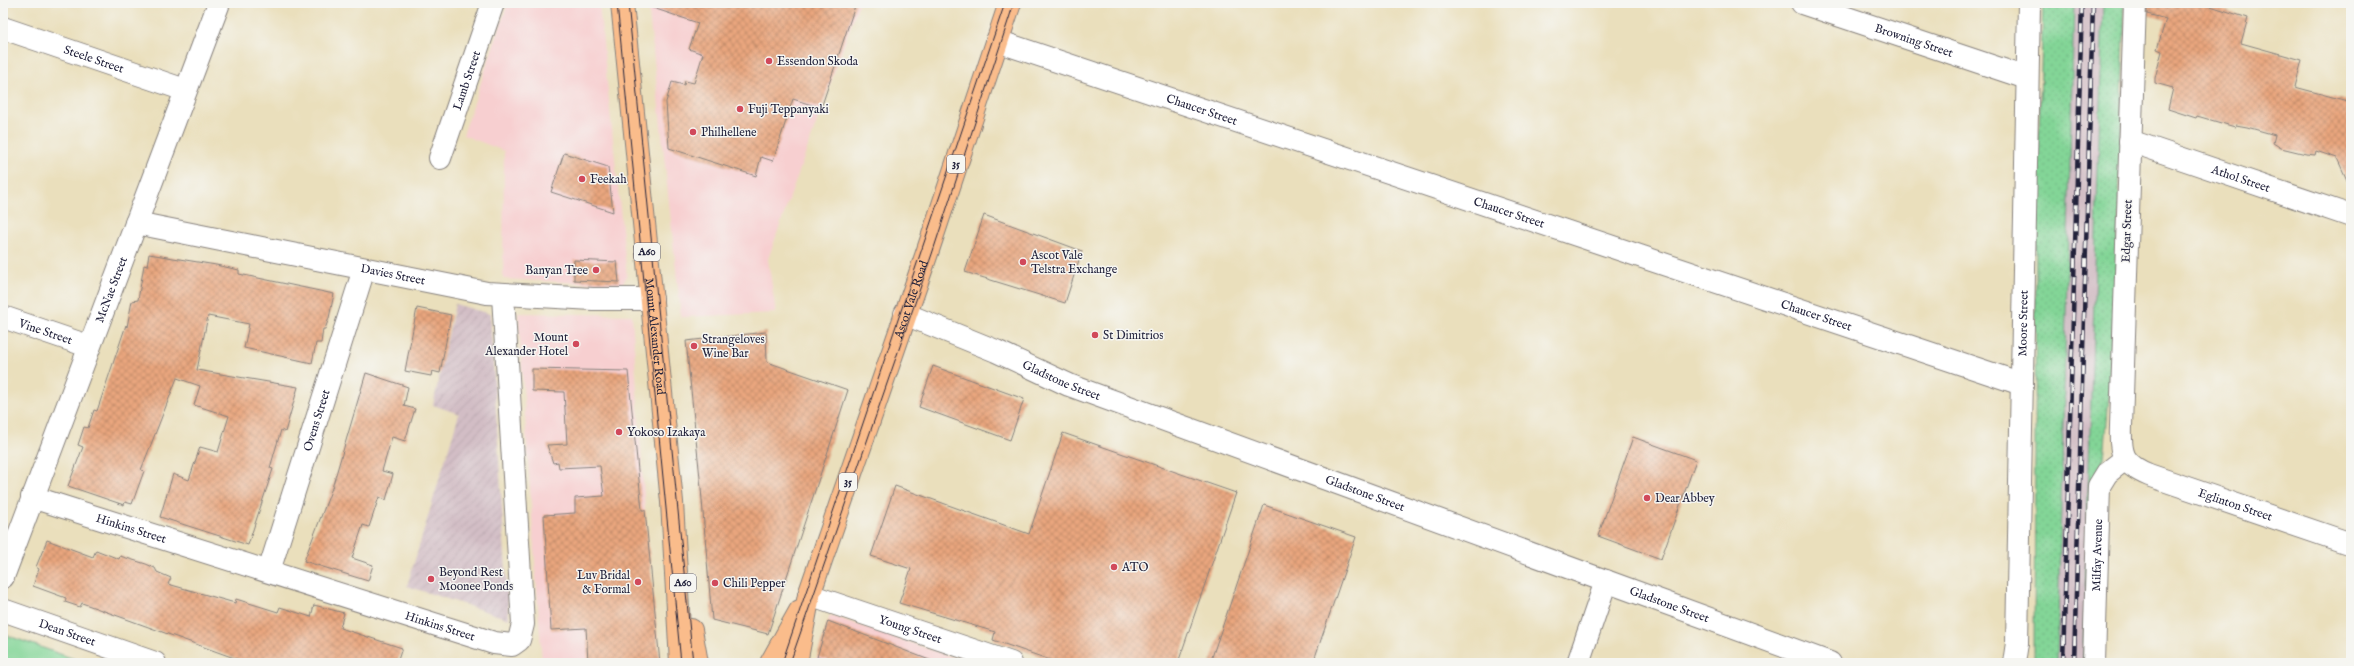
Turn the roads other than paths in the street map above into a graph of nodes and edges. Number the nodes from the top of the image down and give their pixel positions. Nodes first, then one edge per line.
1 (219, 3) edge
2 (493, 3) edge
3 (622, 3) edge
4 (1010, 3) edge
5 (1802, 3) edge
6 (2029, 3) edge
7 (2135, 3) edge
8 (3, 28) edge
9 (997, 41) junction
10 (2027, 78) junction
11 (185, 90) junction
12 (2130, 141) junction
13 (440, 158) dead end
14 (2351, 216) edge
15 (136, 223) junction
16 (364, 269) junction
17 (504, 296) junction
18 (652, 300) junction
19 (905, 314) junction
20 (3, 317) edge
21 (88, 346) junction
22 (2022, 384) junction
23 (2125, 459) junction
24 (32, 497) junction
25 (672, 502) junction
26 (2351, 544) edge
27 (269, 571) junction
28 (3, 577) edge
29 (1606, 581) junction
30 (809, 595) junction
31 (3, 610) edge
32 (2017, 656) edge
33 (148, 662) edge
34 (681, 663) edge
35 (697, 663) edge
36 (771, 663) edge
37 (796, 663) edge
38 (1011, 663) edge
39 (1578, 663) edge
40 (1830, 663) edge
41 (2094, 663) edge

1 - 11 street, McNae Street
2 - 13 street, Lamb Street
3 - 18 main road, Mount Alexander Road / A60
4 - 9 main road, Ascot Vale Road / 35
5 - 10 street, Browning Street
6 - 10 street, Moore Street
7 - 12 street, Edgar Street
8 - 11 street, Steele Street
9 - 19 main road, Ascot Vale Road / 35
9 - 22 street, Chaucer Street
10 - 22 street, Moore Street
11 - 15 street, McNae Street
12 - 14 street, Athol Street
12 - 23 street, Edgar Street
15 - 16 street, Davies Street
15 - 21 street, McNae Street
16 - 17 street, Davies Street
16 - 27 street, Ovens Street
17 - 18 street, Davies Street
17 - 27 street, Hinkins Street
18 - 25 main road, Mount Alexander Road / A60
19 - 29 street, Gladstone Street
19 - 30 main road, Ascot Vale Road / 35
20 - 21 street, Vine Street
21 - 24 street, McNae Street
22 - 32 street, Moore Street
23 - 26 street, Eglinton Street
23 - 41 street, Milfay Avenue
24 - 27 street, Hinkins Street
24 - 28 street, McNae Street
25 - 34 main road, Mount Alexander Road / A60
25 - 35 main road, Mount Alexander Road / A60
29 - 39 street
29 - 40 street, Gladstone Street
30 - 36 main road, Ascot Vale Road / 35
30 - 37 main road, Ascot Vale Road / 35
30 - 38 street, Young Street
31 - 33 street, Dean Street

